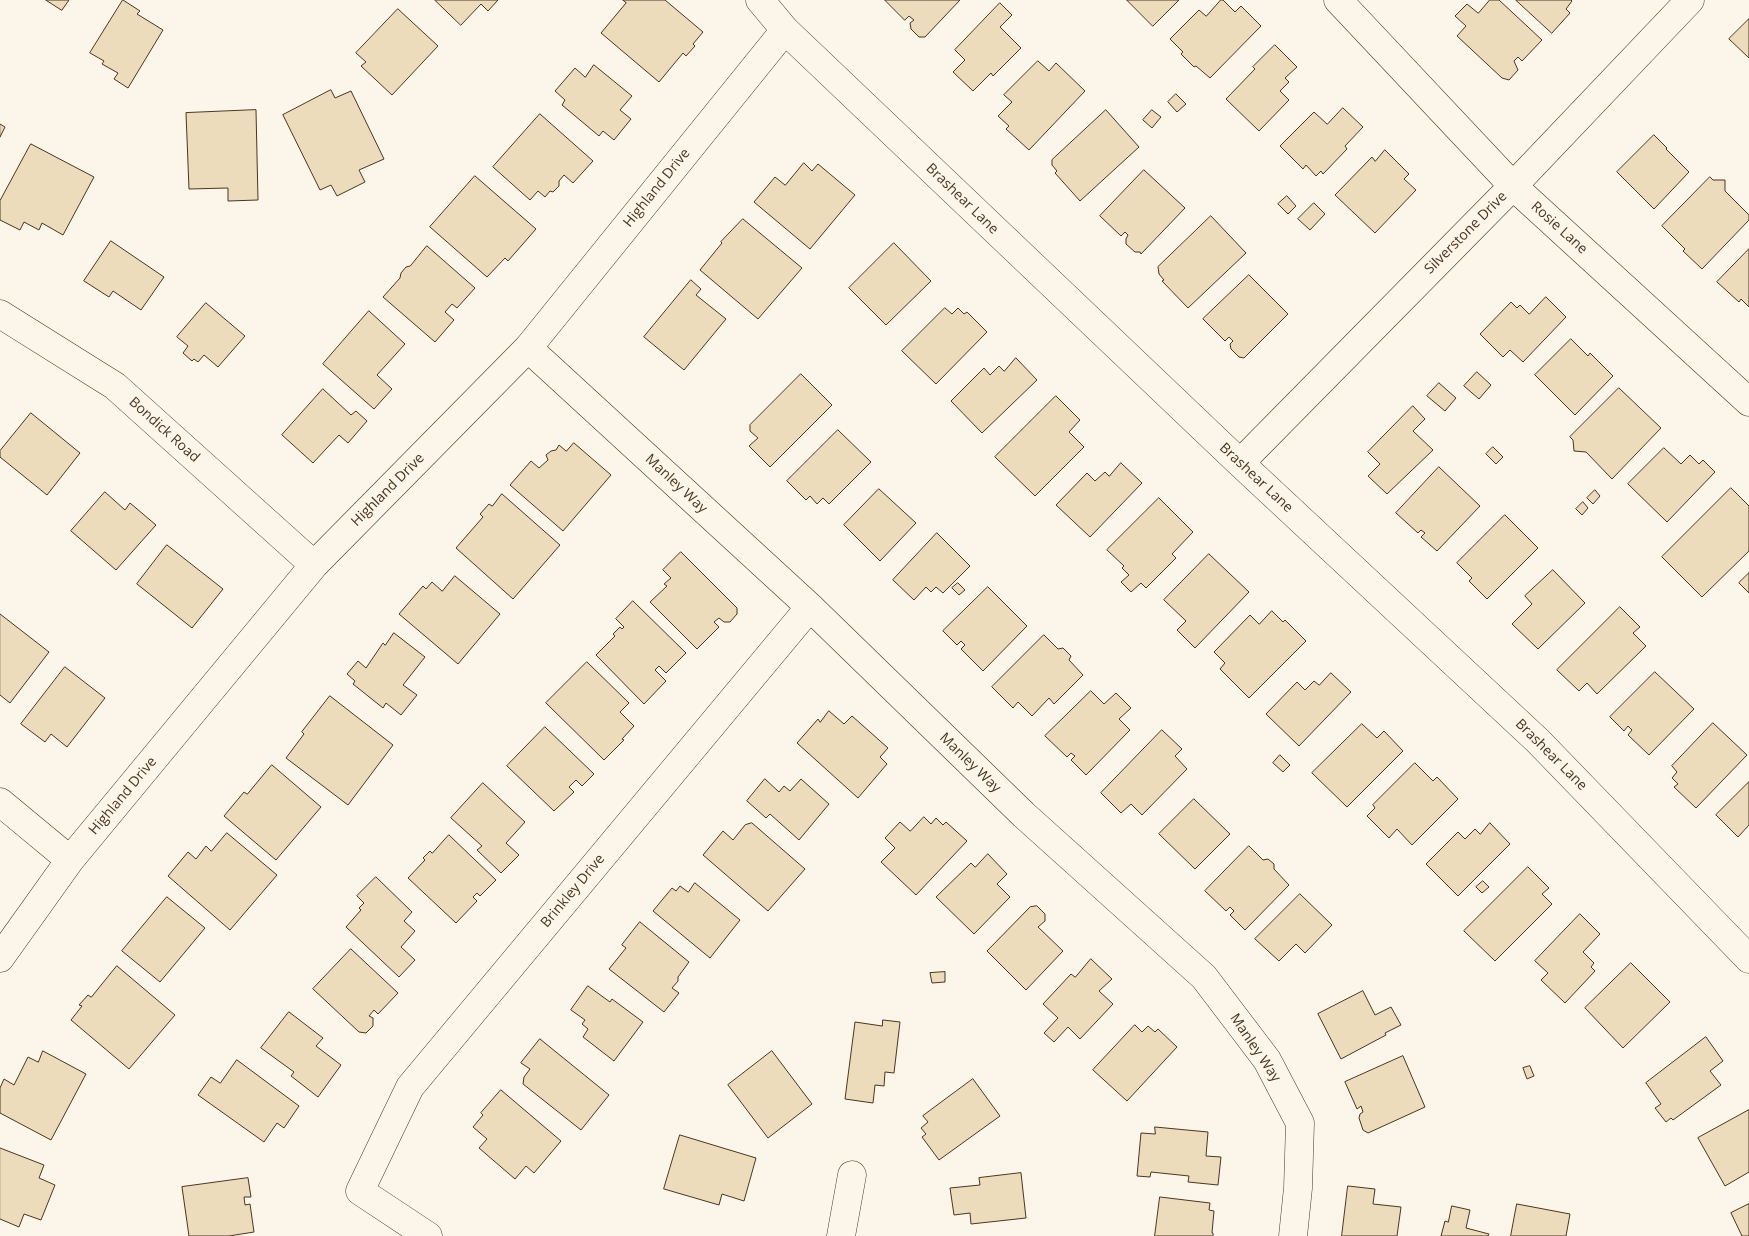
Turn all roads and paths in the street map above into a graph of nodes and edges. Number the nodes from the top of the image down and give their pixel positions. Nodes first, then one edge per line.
1 (760, 0) edge
2 (1338, 0) edge
3 (1690, 0) edge
4 (785, 30) junction
5 (1513, 186) junction
6 (0, 314) edge
7 (528, 348) junction
8 (1749, 402) edge
9 (1240, 463) junction
10 (314, 565) junction
11 (810, 607) junction
12 (0, 802) edge
13 (70, 860) junction
14 (0, 958) edge
15 (1749, 959) edge
16 (852, 1175) dead end
17 (428, 1236) edge
18 (841, 1236) edge
19 (1293, 1236) edge

1 - 4 street, Brashear Lane
2 - 5 street, Rosie Lane
3 - 5 street, Silverstone Drive
4 - 7 street, Highland Drive
4 - 9 street, Brashear Lane
5 - 8 street, Rosie Lane
5 - 9 street, Silverstone Drive
6 - 10 street, Bondick Road
7 - 10 street, Highland Drive
7 - 11 street, Manley Way
9 - 15 street, Brashear Lane
10 - 13 street, Highland Drive
11 - 17 street, Brinkley Drive
11 - 19 street, Manley Way
12 - 13 street
13 - 14 street, Highland Drive
16 - 18 street

